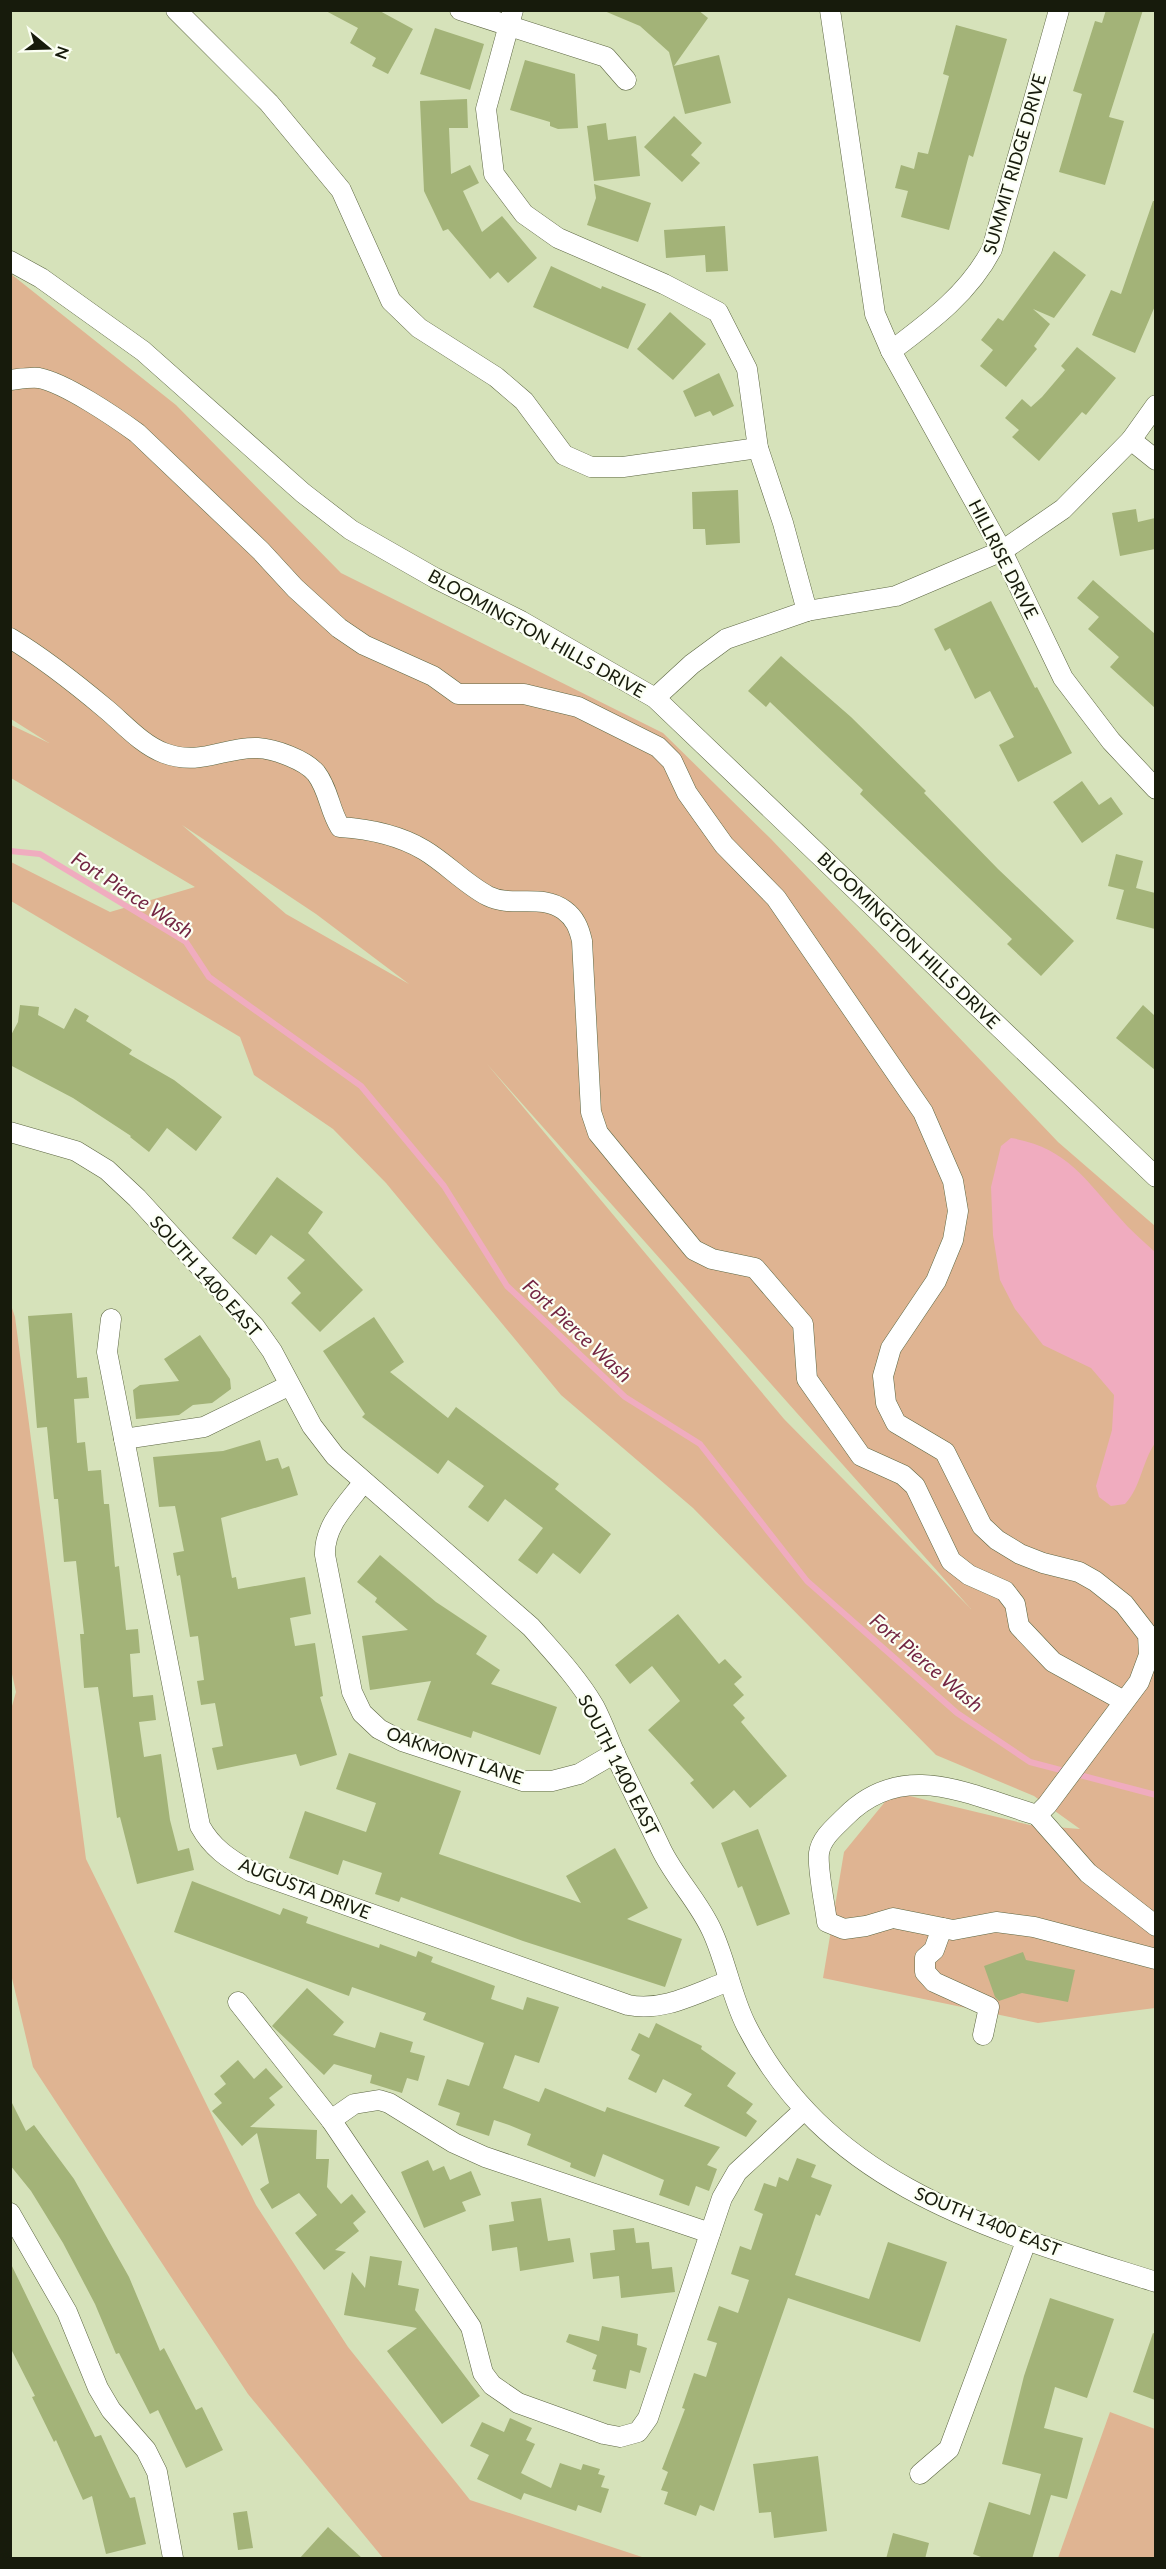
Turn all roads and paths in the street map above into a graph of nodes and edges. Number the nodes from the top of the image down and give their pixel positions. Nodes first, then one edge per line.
1 (176, 10) edge
2 (460, 10) edge
3 (830, 10) edge
4 (1059, 10) edge
5 (510, 18) edge
6 (626, 80) dead end
7 (10, 261) edge
8 (891, 351) junction
9 (10, 380) edge
10 (1155, 405) edge
11 (1131, 440) junction
12 (758, 448) junction
13 (1155, 460) edge
14 (1002, 551) junction
15 (807, 611) junction
16 (10, 638) edge
17 (655, 698) junction
18 (1155, 789) edge
19 (10, 1132) edge
20 (1155, 1177) edge
21 (111, 1319) dead end
22 (288, 1386) junction
23 (124, 1439) junction
24 (363, 1483) junction
25 (1147, 1682) edge
26 (1124, 1701) junction
27 (615, 1753) junction
28 (1042, 1810) junction
29 (1155, 1926) edge
30 (942, 1928) junction
31 (1155, 1959) edge
32 (729, 1981) junction
33 (237, 2002) dead end
34 (983, 2035) dead end
35 (804, 2110) junction
36 (331, 2120) junction
37 (10, 2213) edge
38 (710, 2233) junction
39 (1027, 2239) junction
40 (1155, 2282) edge
41 (920, 2474) dead end
42 (173, 2559) edge

1 - 12 street
2 - 5 street
3 - 8 street, HILLRISE DRIVE
4 - 8 street, SUMMIT RIDGE DRIVE
5 - 6 street
5 - 12 street
7 - 17 street, BLOOMINGTON HILLS DRIVE
8 - 14 street, HILLRISE DRIVE
9 - 25 street
10 - 11 street
11 - 13 street
11 - 14 street
12 - 15 street
14 - 15 street
14 - 18 street, HILLRISE DRIVE
15 - 17 street
16 - 26 street
17 - 20 street, BLOOMINGTON HILLS DRIVE
19 - 22 street, SOUTH 1400 EAST
21 - 23 street, AUGUSTA DRIVE
22 - 23 street
22 - 24 street, SOUTH 1400 EAST
23 - 32 street, AUGUSTA DRIVE
24 - 27 street, SOUTH 1400 EAST
24 - 27 street, OAKMONT LANE
25 - 26 street
26 - 28 street
27 - 32 street, SOUTH 1400 EAST
28 - 29 street
28 - 30 street
30 - 31 street
30 - 34 street
32 - 35 street, SOUTH 1400 EAST
33 - 36 street
35 - 38 street
35 - 39 street, SOUTH 1400 EAST
36 - 38 street
36 - 38 street
37 - 42 street
39 - 40 street, SOUTH 1400 EAST
39 - 41 street

